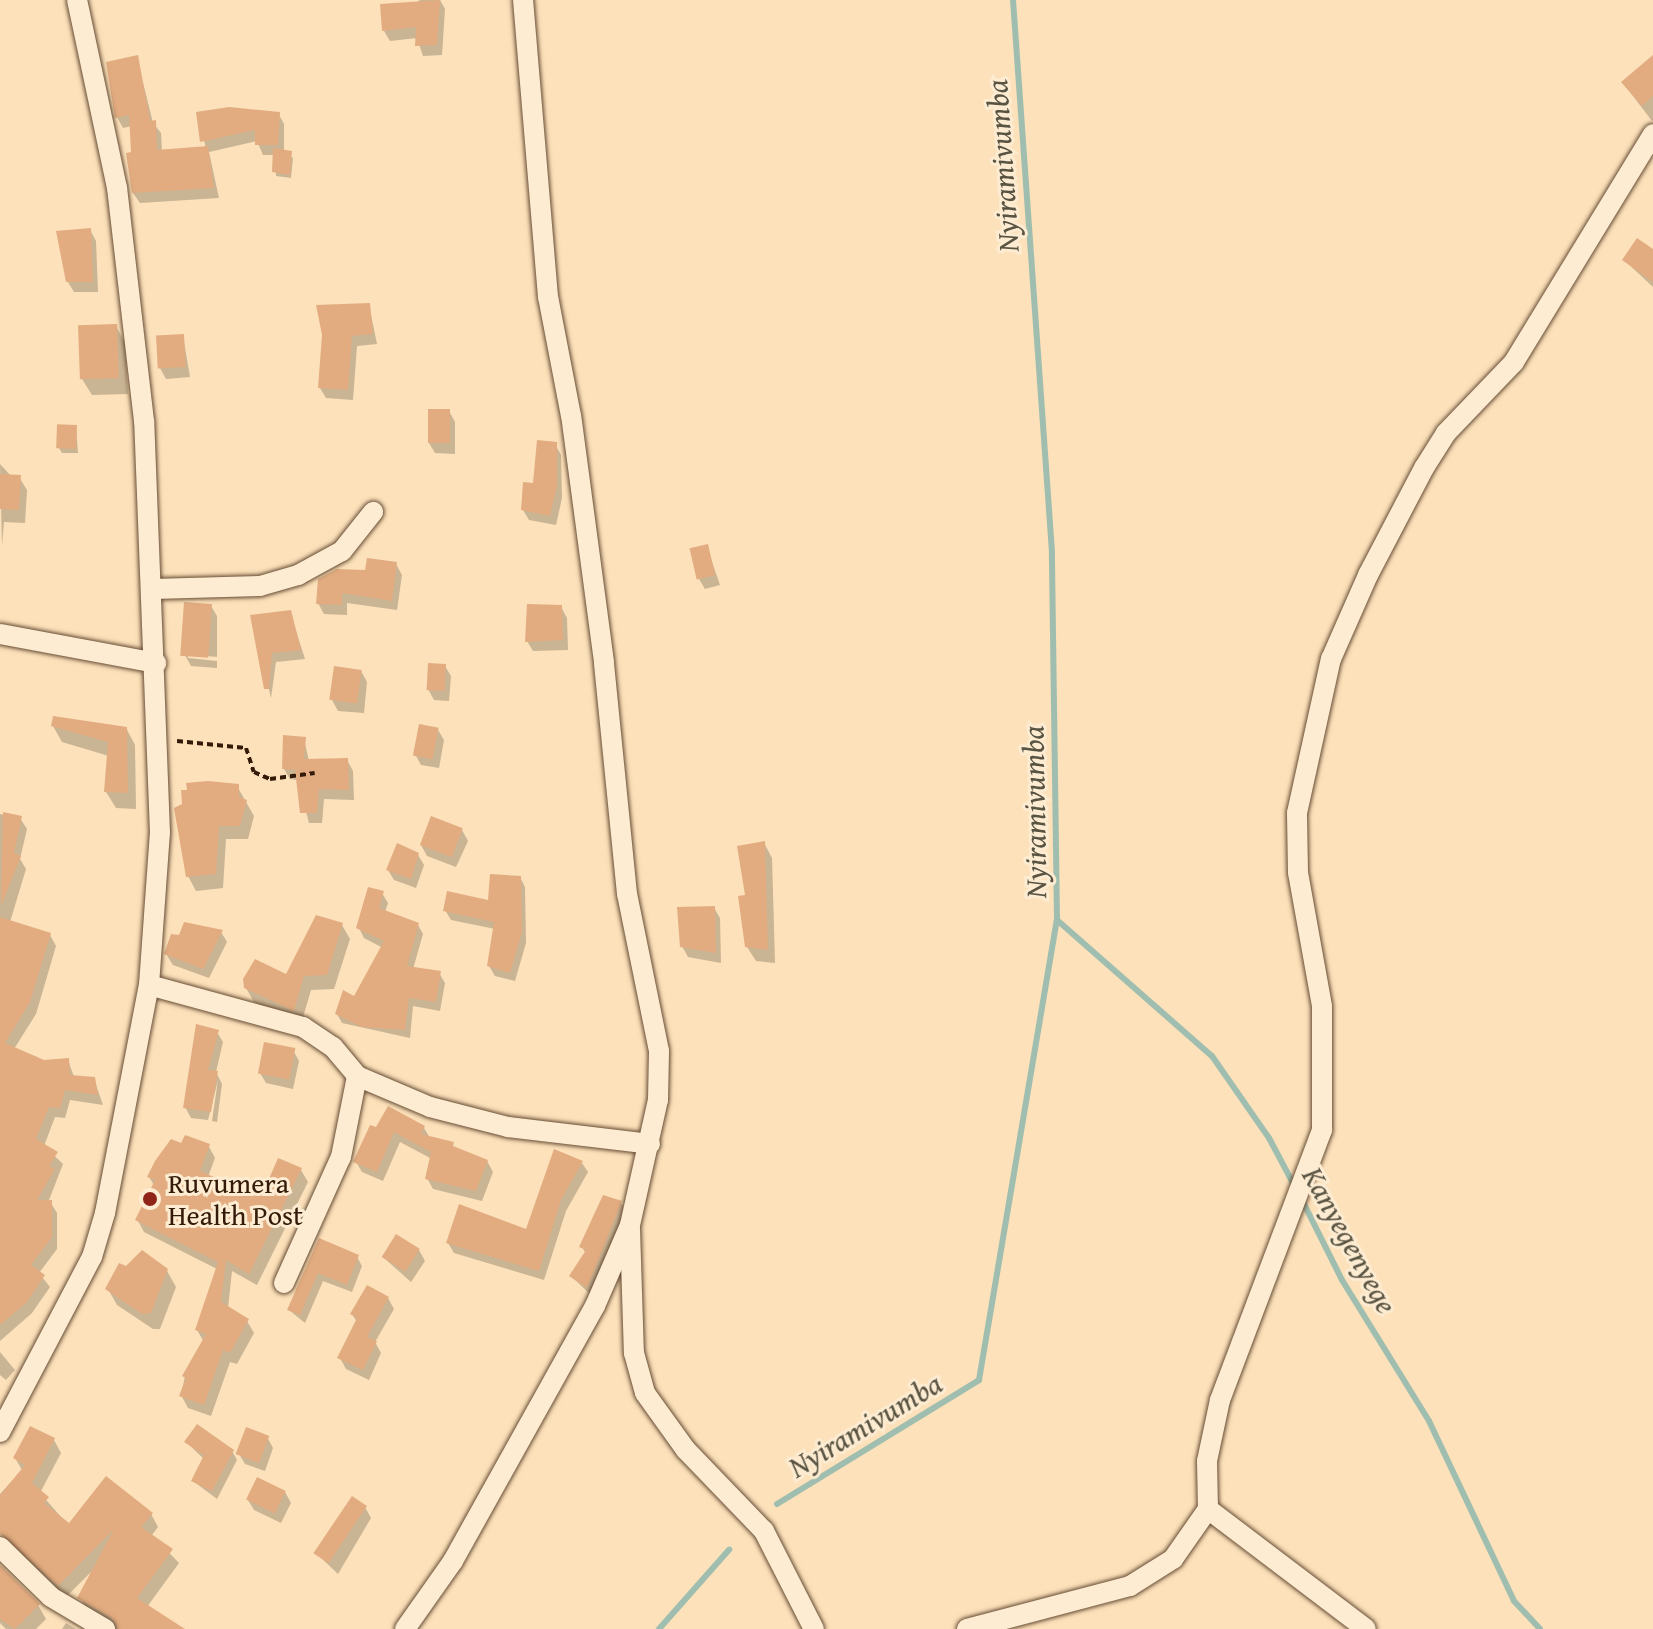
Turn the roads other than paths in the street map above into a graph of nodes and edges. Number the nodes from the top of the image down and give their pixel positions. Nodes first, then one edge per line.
1 (77, 0) edge
2 (523, 0) edge
3 (1653, 134) edge
4 (373, 512) dead end
5 (153, 589) junction
6 (0, 634) edge
7 (156, 663) junction
8 (149, 985) junction
9 (357, 1076) junction
10 (650, 1144) junction
11 (630, 1225) junction
12 (284, 1283) dead end
13 (0, 1432) edge
14 (1208, 1509) junction
15 (0, 1547) edge
16 (105, 1629) edge
17 (405, 1629) edge
18 (814, 1629) edge
19 (967, 1629) edge
20 (1366, 1629) edge

1 - 5 street
2 - 10 street
3 - 14 street
4 - 5 street
5 - 7 street
6 - 7 street
7 - 8 street
8 - 9 street
8 - 13 street
9 - 10 street
9 - 12 street
10 - 11 street
11 - 17 street
11 - 18 street
14 - 19 street
14 - 20 street
15 - 16 street

